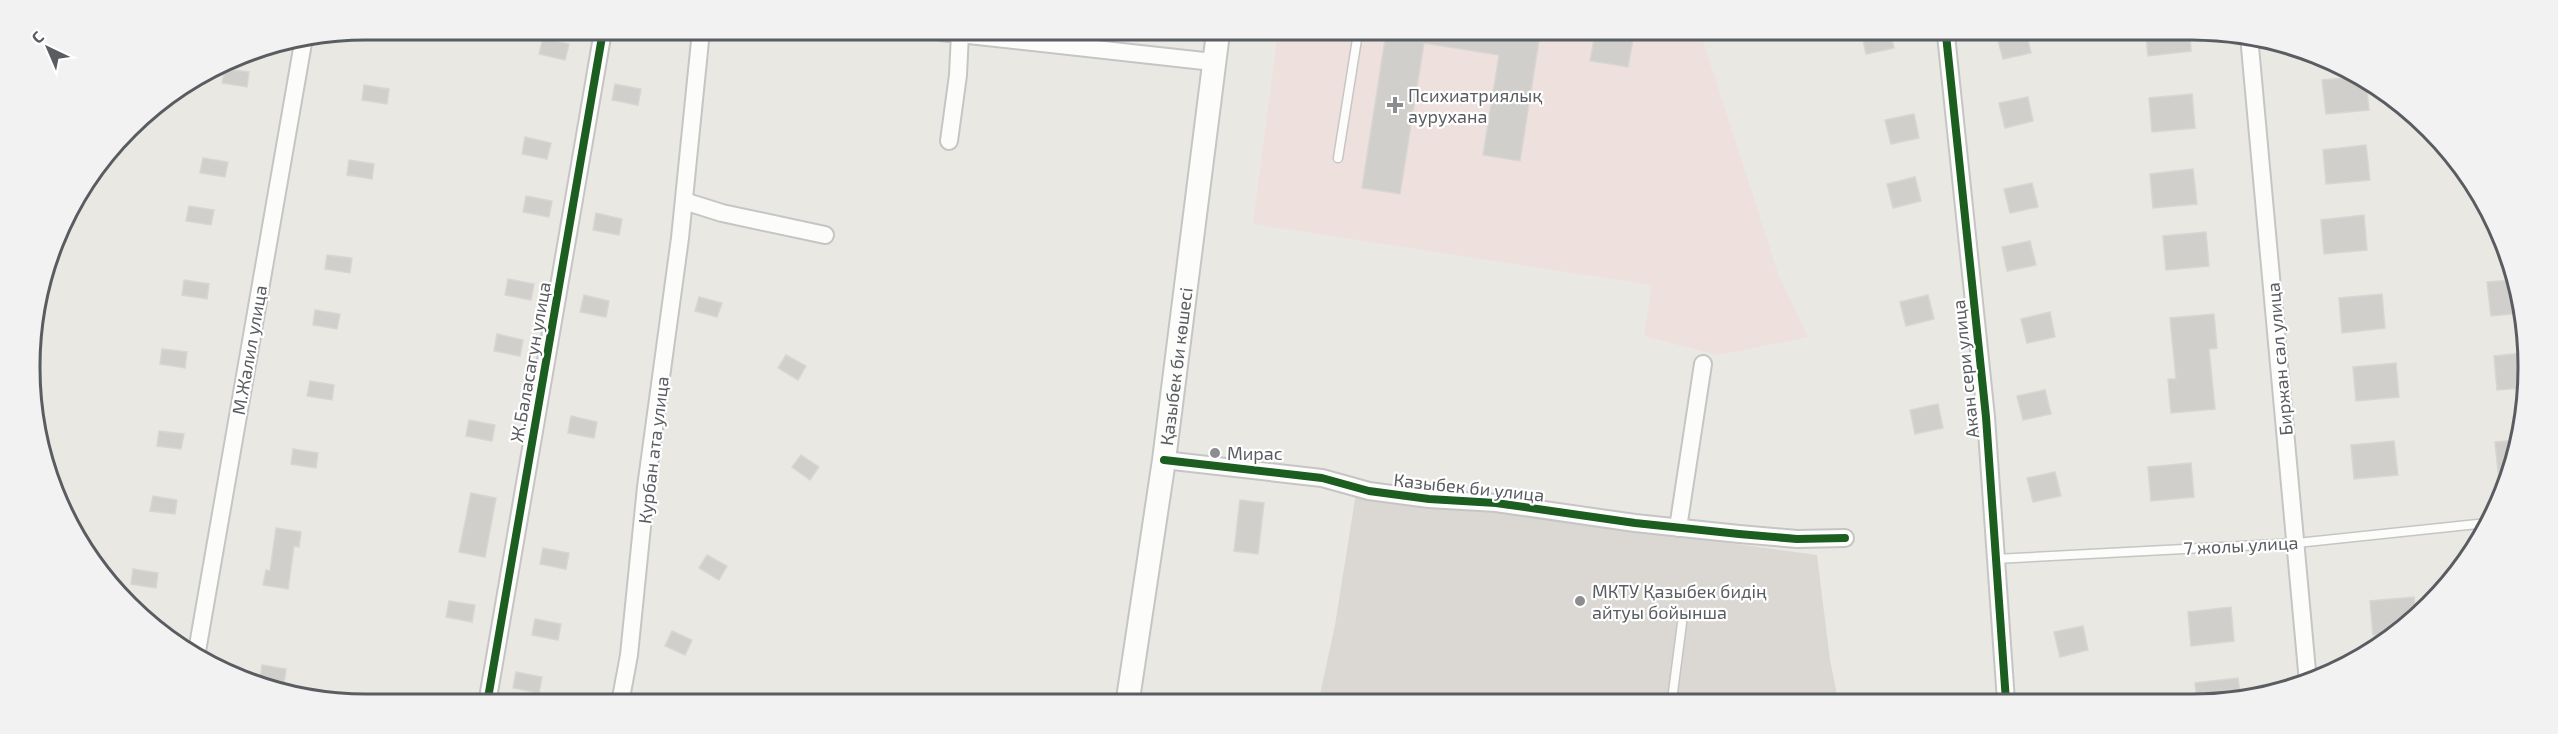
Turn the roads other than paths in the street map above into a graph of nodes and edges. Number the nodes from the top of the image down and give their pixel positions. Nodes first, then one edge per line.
1 (601, 40) edge
2 (700, 40) edge
3 (960, 40) edge
4 (1014, 40) edge
5 (1217, 40) edge
6 (1357, 40) edge
7 (1947, 40) edge
8 (2249, 46) edge
9 (302, 47) edge
10 (1213, 62) junction
11 (949, 141) dead end
12 (1338, 158) dead end
13 (684, 201) junction
14 (825, 235) dead end
15 (1703, 364) dead end
16 (1164, 460) junction
17 (2477, 524) edge
18 (1678, 528) junction
19 (1845, 538) dead end
20 (2297, 543) junction
21 (1995, 559) junction
22 (1682, 623) dead end
23 (198, 646) edge
24 (2307, 672) edge
25 (489, 694) edge
26 (622, 694) edge
27 (1129, 694) edge
28 (1673, 694) edge
29 (2005, 694) edge

1 - 25 street, Ж.Баласагун улица
2 - 13 street, Курбан ата улица
3 - 11 street
4 - 10 street
5 - 10 main road, Қазыбек би көшесі
6 - 12 lane
7 - 21 street, Акан сери улица
8 - 20 street, Биржан сал улица
9 - 23 street, М.Жалил улица
10 - 16 main road, Қазыбек би көшесі
13 - 14 street
13 - 26 street, Курбан ата улица
15 - 18 street
16 - 18 street, Казыбек би улица
16 - 27 main road, Қазыбек би көшесі
17 - 20 lane, 7 жолы улица
18 - 19 street, Казыбек би улица
20 - 21 lane, 7 жолы улица
20 - 24 street, Биржан сал улица
21 - 29 street, Акан сери улица
22 - 28 lane

